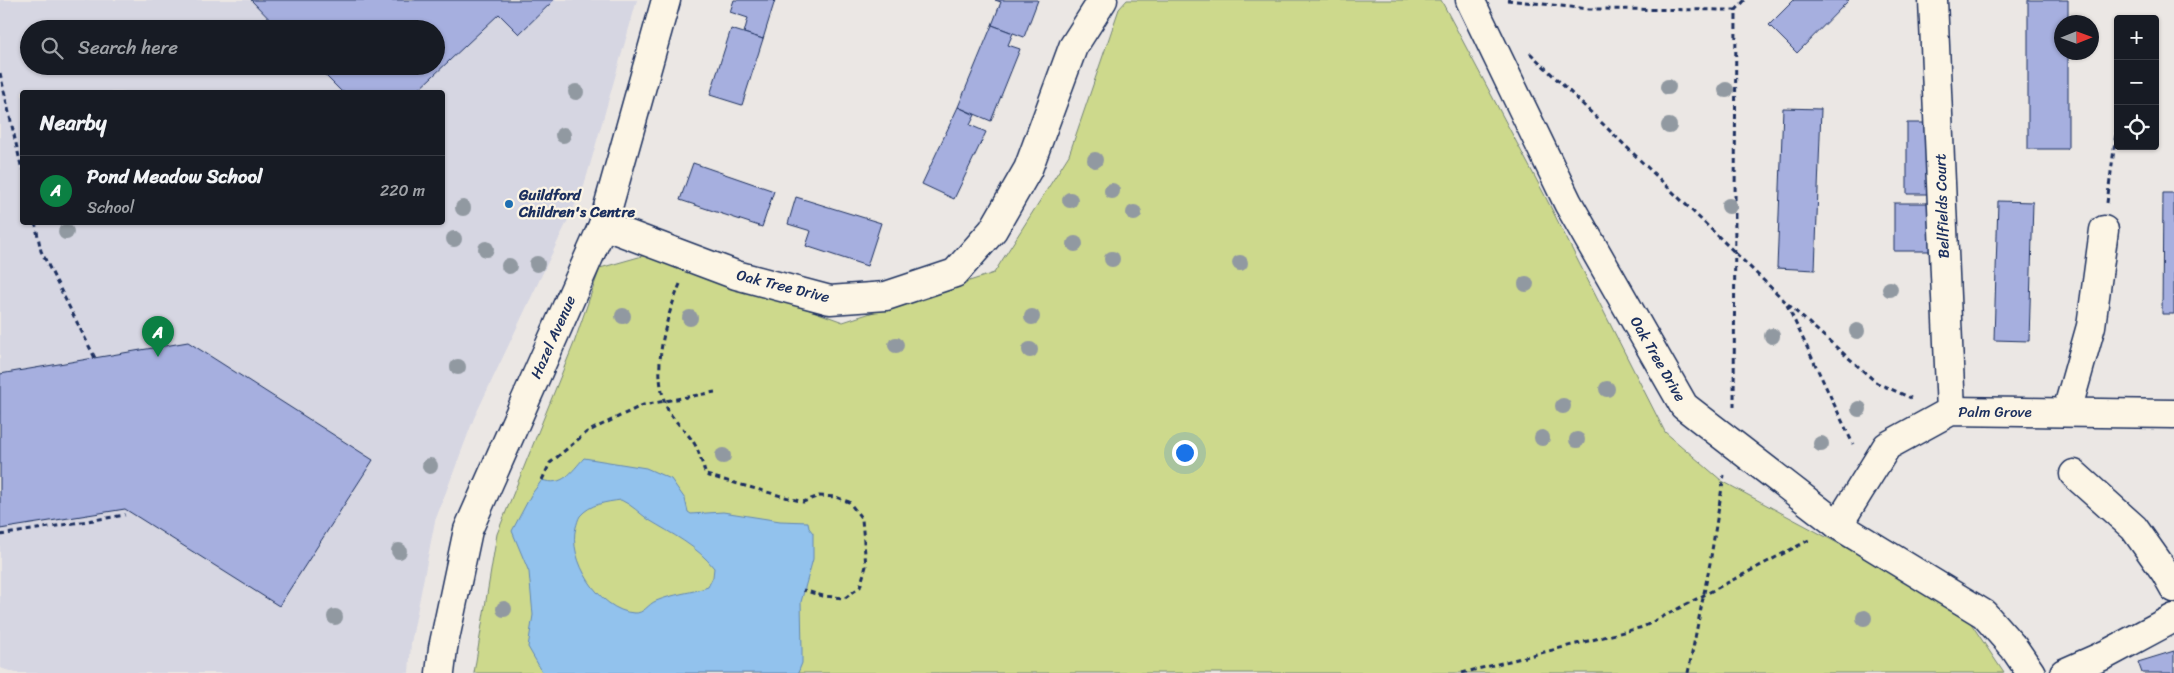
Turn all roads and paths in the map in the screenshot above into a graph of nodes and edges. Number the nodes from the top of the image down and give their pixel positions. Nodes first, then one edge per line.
1 (666, 0) edge
2 (1103, 0) edge
3 (1470, 0) edge
4 (1507, 0) edge
5 (1746, 0) edge
6 (1934, 0) edge
7 (1736, 10) junction
8 (1529, 52) dead end
9 (0, 73) edge
10 (2114, 150) edge
11 (20, 161) edge
12 (36, 225) edge
13 (603, 225) junction
14 (2104, 230) joint
15 (1735, 255) junction
16 (691, 258) junction
17 (1785, 302) junction
18 (95, 358) dead end
19 (715, 392) dead end
20 (666, 400) junction
21 (1950, 402) junction
22 (2067, 411) junction
23 (2174, 414) edge
24 (1734, 442) junction
25 (2074, 474) dead end
26 (1868, 476) junction
27 (542, 480) dead end
28 (125, 515) dead end
29 (1838, 525) junction
30 (0, 535) edge
31 (2174, 588) edge
32 (803, 590) dead end
33 (1703, 596) junction
34 (2174, 618) edge
35 (440, 673) edge
36 (1462, 673) edge
37 (1688, 673) edge
38 (2031, 673) edge
39 (2064, 673) edge

1 - 13 street, Hazel Avenue
2 - 16 street, Oak Tree Drive
3 - 24 street, Oak Tree Drive
4 - 7 path
5 - 7 path
6 - 21 street, Bellfields Court
7 - 15 path
8 - 15 path
9 - 11 path
10 - 14 path
12 - 18 path
13 - 16 street, Oak Tree Drive
13 - 35 street, Hazel Avenue
14 - 22 street
15 - 17 path
15 - 24 path
16 - 20 path
17 - 21 path
17 - 26 path
19 - 20 path
20 - 27 path
20 - 32 path
21 - 22 street, Palm Grove
21 - 26 street, Palm Grove
22 - 23 street, Palm Grove
24 - 29 street, Oak Tree Drive
24 - 33 path
25 - 31 street
26 - 29 street, Palm Grove
28 - 30 path
29 - 33 path
29 - 38 street, Oak Tree Drive
33 - 36 path
33 - 37 path
34 - 39 street

